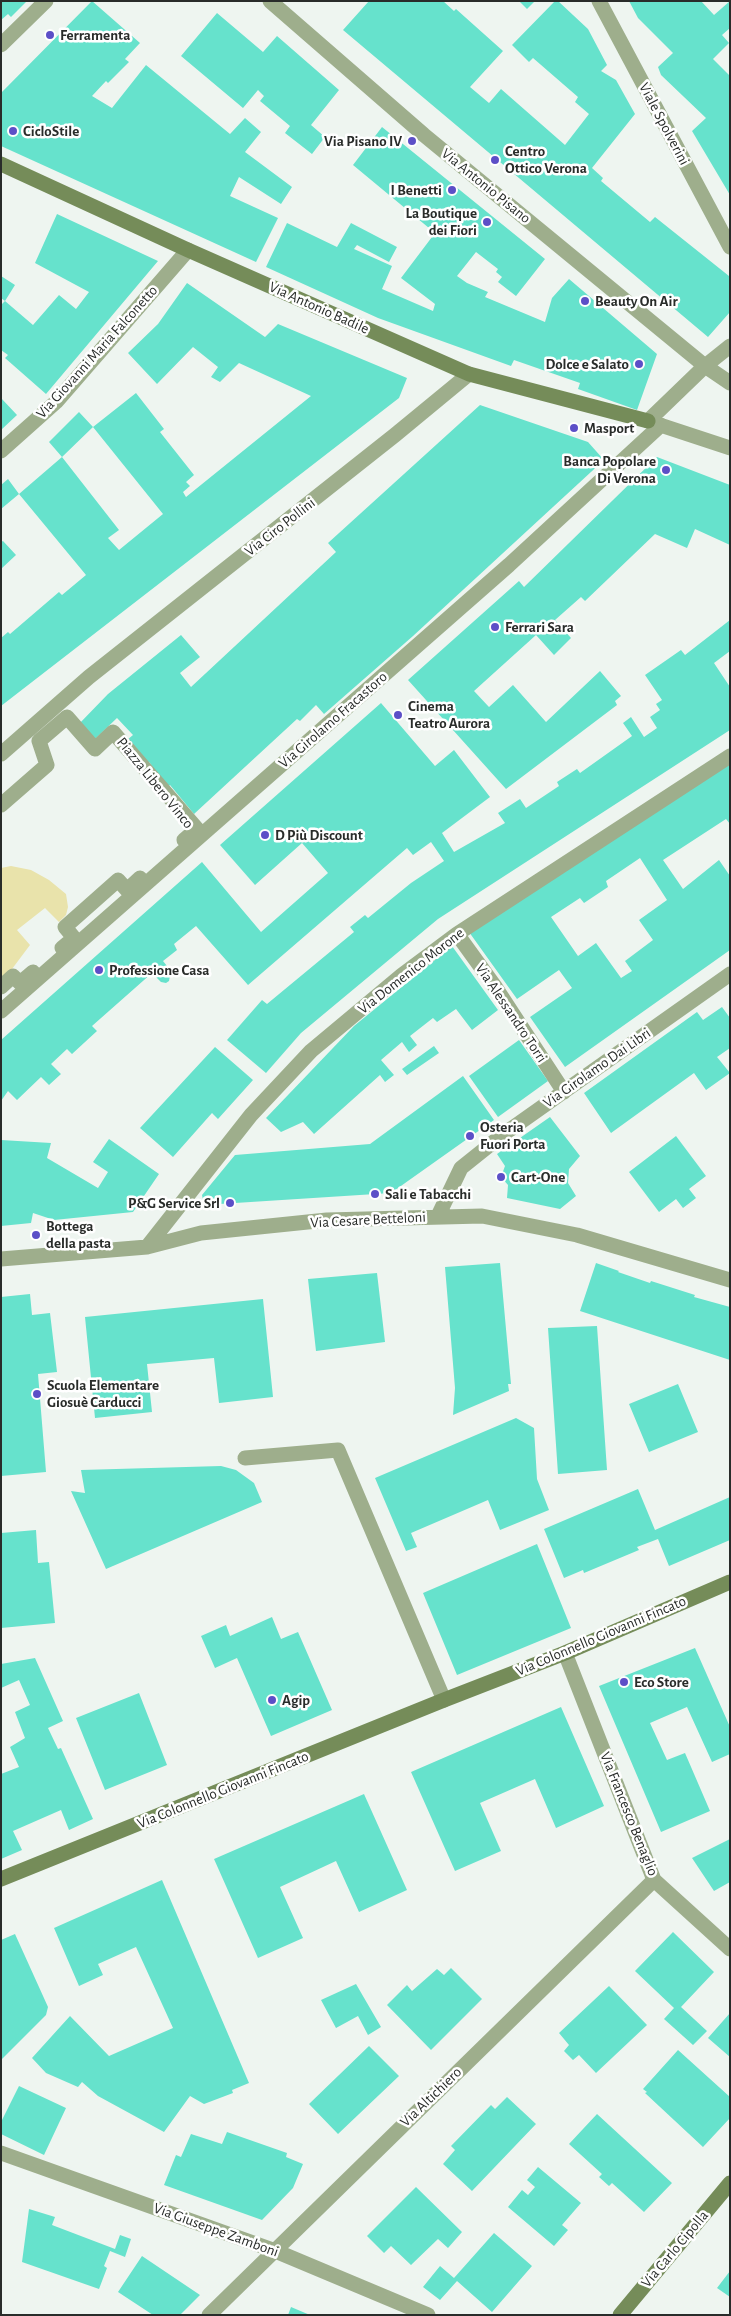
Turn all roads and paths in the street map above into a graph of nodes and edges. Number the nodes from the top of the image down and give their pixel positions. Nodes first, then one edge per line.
1 (46, 1) edge
2 (270, 1) edge
3 (599, 1) edge
4 (1, 45) edge
5 (1, 164) edge
6 (730, 248) edge
7 (188, 250) junction
8 (730, 346) edge
9 (705, 366) junction
10 (469, 374) junction
11 (730, 383) edge
12 (655, 423) junction
13 (730, 448) edge
14 (1, 451) edge
15 (1, 754) edge
16 (730, 756) edge
17 (1, 805) edge
18 (457, 934) junction
19 (730, 974) edge
20 (1, 987) edge
21 (1, 1011) edge
22 (564, 1092) junction
23 (438, 1216) junction
24 (147, 1247) junction
25 (1, 1259) edge
26 (730, 1280) edge
27 (245, 1458) dead end
28 (730, 1582) edge
29 (565, 1653) junction
30 (444, 1700) junction
31 (1, 1879) edge
32 (654, 1880) junction
33 (730, 1949) edge
34 (1, 2153) edge
35 (730, 2183) edge
36 (273, 2250) junction
37 (209, 2315) edge
38 (428, 2315) edge
39 (620, 2315) edge

1 - 4 street
2 - 9 street, Via Antonio Pisano
3 - 6 street, Viale Spolverini
5 - 7 street, Via Antonio Badile
7 - 10 street, Via Antonio Badile
7 - 14 street, Via Giovanni Maria Falconetto
8 - 9 street, Via Girolamo Fracastoro
9 - 11 street, Via Antonio Pisano
9 - 12 street, Via Girolamo Fracastoro
10 - 12 street, Via Antonio Badile
10 - 15 street, Via Ciro Pollini
12 - 13 street
12 - 21 street, Via Girolamo Fracastoro
16 - 18 street, Via Domenico Morone
17 - 20 street, Piazza Libero Vinco
18 - 22 street, Via Alessandro Torri
18 - 24 street, Via Domenico Morone
19 - 22 street, Via Girolamo Dai Libri
22 - 23 street, Via Girolamo Dai Libri
23 - 24 street, Via Cesare Betteloni
23 - 26 street, Via Cesare Betteloni
24 - 25 street, Via Cesare Betteloni
27 - 30 street
28 - 29 street, Via Colonnello Giovanni Fincato
29 - 30 street, Via Colonnello Giovanni Fincato
29 - 32 street, Via Francesco Benaglio
30 - 31 street, Via Colonnello Giovanni Fincato
32 - 33 street, Via Francesco Benaglio
32 - 36 street, Via Altichiero
34 - 36 street, Via Giuseppe Zamboni
35 - 39 street, Via Carlo Cipolla
36 - 37 street, Via Altichiero
36 - 38 street, Via Giuseppe Zamboni

